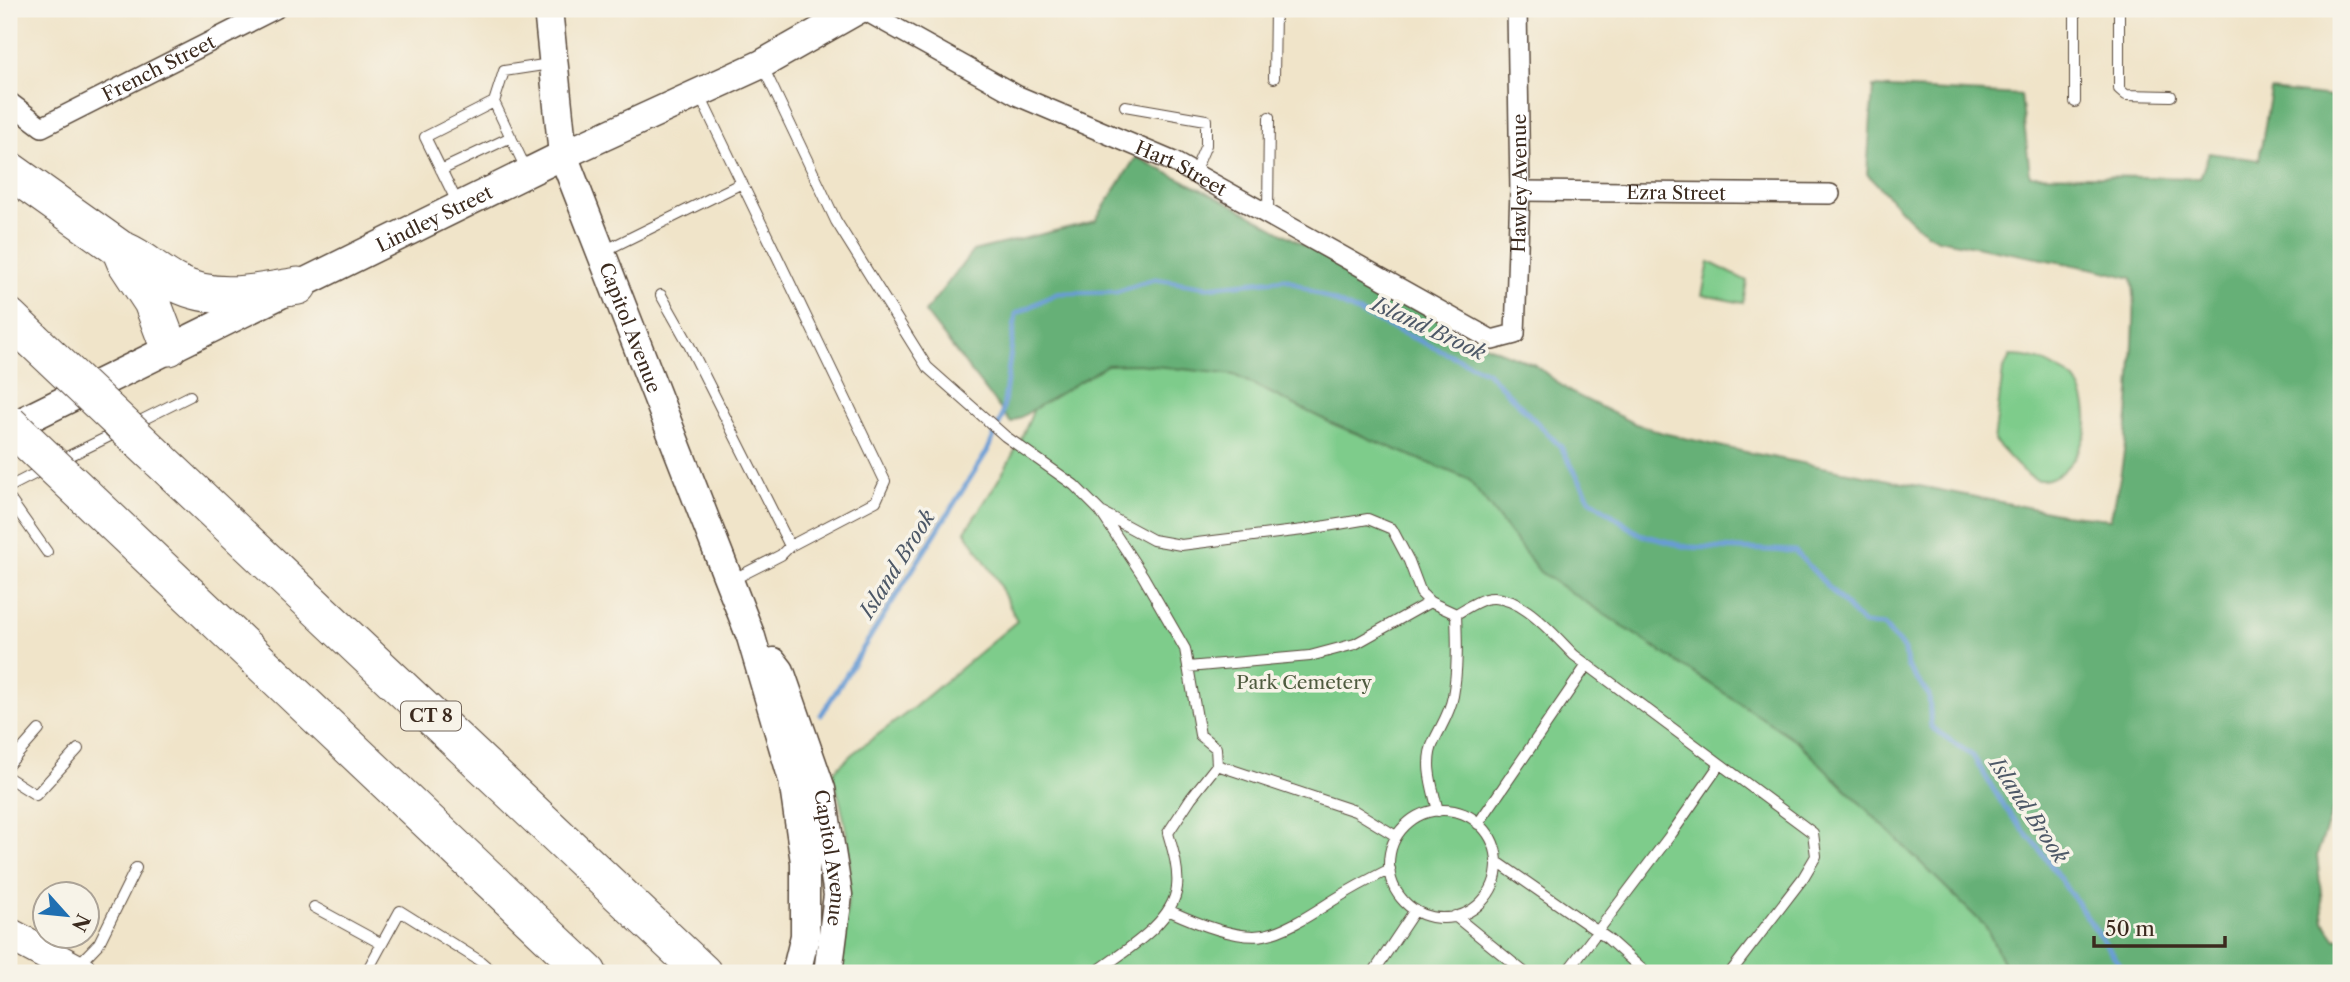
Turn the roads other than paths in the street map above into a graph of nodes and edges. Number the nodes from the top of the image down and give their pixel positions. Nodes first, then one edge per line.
1 (275, 9) edge
2 (548, 9) edge
3 (861, 9) edge
4 (1275, 9) edge
5 (1517, 9) edge
6 (2075, 9) edge
7 (2119, 9) edge
8 (554, 63) junction
9 (762, 64) junction
10 (1275, 78) dead end
11 (698, 93) junction
12 (2171, 96) dead end
13 (9, 102) edge
14 (494, 102) junction
15 (2075, 102) dead end
16 (1125, 106) dead end
17 (1269, 117) dead end
18 (511, 137) junction
19 (564, 155) junction
20 (9, 170) edge
21 (441, 170) junction
22 (527, 173) junction
23 (1194, 173) junction
24 (742, 183) junction
25 (1520, 191) junction
26 (1830, 194) dead end
27 (459, 206) junction
28 (1268, 215) junction
29 (120, 249) junction
30 (601, 252) junction
31 (298, 286) junction
32 (661, 295) dead end
33 (21, 328) edge
34 (1492, 340) joint
35 (169, 347) junction
36 (190, 396) dead end
37 (9, 426) edge
38 (9, 487) edge
39 (9, 498) edge
40 (1100, 511) junction
41 (790, 546) junction
42 (47, 552) dead end
43 (730, 581) junction
44 (1430, 602) junction
45 (1456, 614) junction
46 (751, 637) junction
47 (1587, 665) junction
48 (1188, 667) junction
49 (39, 730) dead end
50 (78, 749) dead end
51 (9, 764) edge
52 (1720, 764) junction
53 (1217, 765) junction
54 (9, 778) edge
55 (1438, 811) junction
56 (1478, 824) junction
57 (1396, 836) junction
58 (1496, 861) junction
59 (136, 868) dead end
60 (1390, 869) junction
61 (314, 907) dead end
62 (1415, 910) junction
63 (1170, 911) junction
64 (1455, 916) junction
65 (1596, 931) junction
66 (9, 934) edge
67 (382, 944) junction
68 (72, 972) edge
69 (366, 973) edge
70 (494, 973) edge
71 (588, 973) edge
72 (703, 973) edge
73 (796, 973) edge
74 (828, 973) edge
75 (1095, 973) edge
76 (1373, 973) edge
77 (1525, 973) edge
78 (1566, 973) edge
79 (1646, 973) edge
80 (1730, 973) edge

1 - 13 street, French Street
2 - 8 main road, Capitol Avenue
3 - 9 main road, Lindley Street
3 - 23 street, Hart Street
4 - 10 lane
5 - 25 street, Hawley Avenue
6 - 15 lane
7 - 12 lane
8 - 14 lane
8 - 19 main road, Capitol Avenue
9 - 11 main road, Lindley Street
9 - 40 lane
11 - 19 main road, Lindley Street
11 - 24 lane
14 - 18 lane
14 - 21 lane
16 - 23 lane
17 - 28 lane
18 - 21 lane
18 - 22 lane
19 - 22 main road, Lindley Street
19 - 30 main road, Capitol Avenue
20 - 29 highway
21 - 27 lane
22 - 27 main road, Lindley Street
23 - 28 street, Hart Street
24 - 30 lane
24 - 41 lane
25 - 26 street, Ezra Street
25 - 34 street, Hawley Avenue
27 - 31 main road, Lindley Street
28 - 34 street, Hart Street
29 - 31 highway
29 - 35 highway
30 - 43 main road, Capitol Avenue
31 - 35 main road, Lindley Street
32 - 41 lane
33 - 72 highway, CT 8, bridge
35 - 37 main road, Lindley Street
36 - 38 lane
37 - 71 highway, bridge
39 - 42 lane
40 - 44 lane
40 - 48 lane
41 - 43 lane
43 - 46 main road, Capitol Avenue
44 - 45 lane
44 - 48 lane
45 - 47 lane
45 - 55 lane
46 - 73 main road, Capitol Avenue
46 - 74 main road, Capitol Avenue
47 - 52 lane
47 - 56 lane
48 - 53 lane
49 - 51 lane
50 - 54 lane
52 - 65 lane
52 - 80 lane
53 - 57 lane
53 - 63 lane
55 - 56 lane
55 - 57 lane
56 - 58 lane
57 - 60 lane
58 - 64 lane
58 - 65 lane
59 - 68 lane
60 - 62 lane
60 - 63 lane
61 - 67 lane
62 - 64 lane
62 - 76 lane
63 - 75 lane
64 - 77 lane
65 - 78 lane
65 - 79 lane
66 - 68 main road
67 - 69 lane
67 - 70 lane

